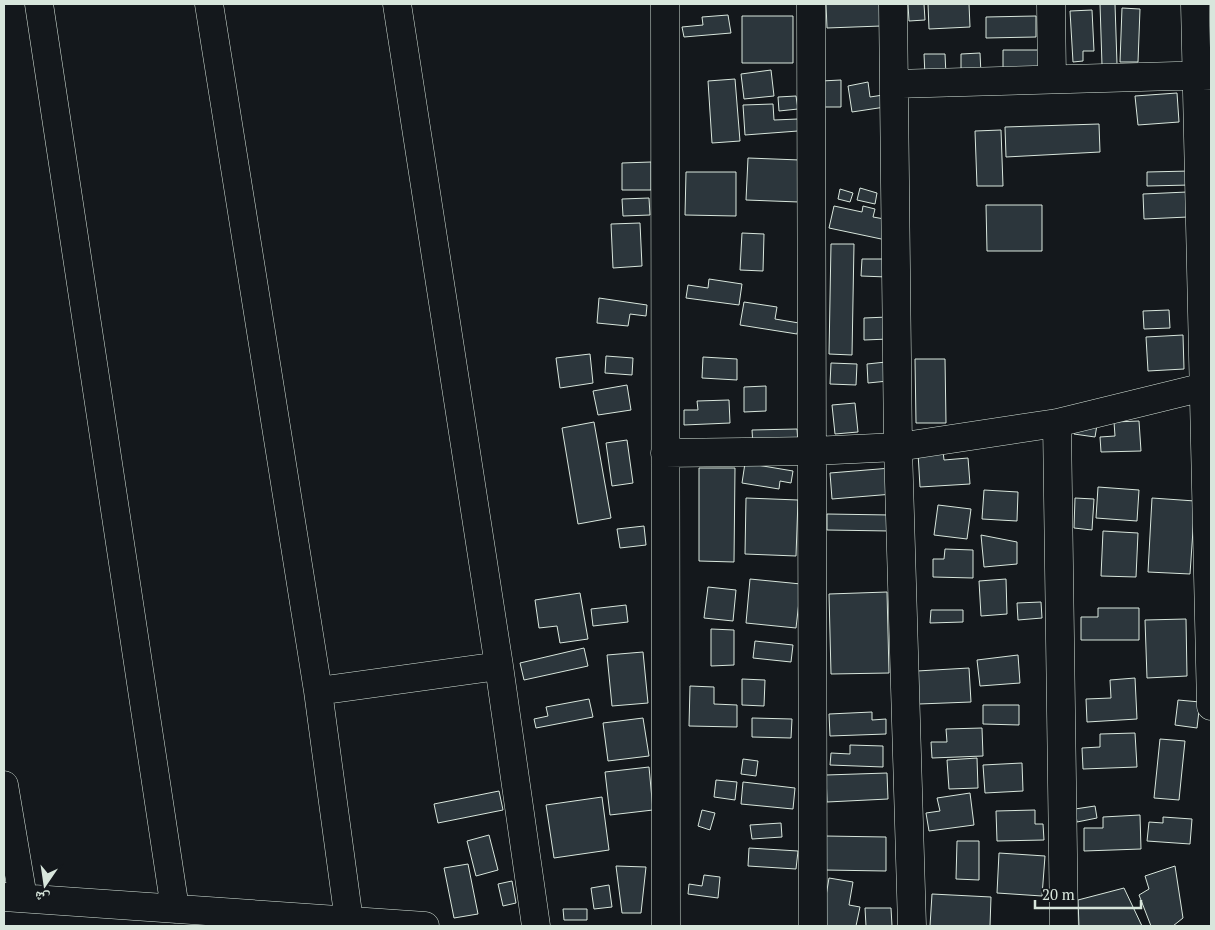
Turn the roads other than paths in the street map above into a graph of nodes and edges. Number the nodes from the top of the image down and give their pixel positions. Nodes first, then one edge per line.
1 (39, 4) edge
2 (209, 4) edge
3 (397, 4) edge
4 (665, 4) edge
5 (811, 4) edge
6 (893, 4) edge
7 (1051, 4) edge
8 (1195, 4) edge
9 (1204, 75) edge
10 (1052, 79) junction
11 (894, 84) junction
12 (1204, 387) junction
13 (1057, 423) junction
14 (898, 447) junction
15 (812, 451) junction
16 (665, 453) junction
17 (499, 666) junction
18 (318, 691) junction
19 (1211, 706) edge
20 (4, 785) edge
21 (13, 898) edge
22 (175, 909) junction
23 (349, 921) junction
24 (425, 926) edge
25 (536, 926) edge
26 (666, 926) edge
27 (813, 926) edge
28 (912, 926) edge
29 (1064, 926) edge

1 - 22 street
2 - 18 street
3 - 17 street
4 - 16 street
5 - 15 street
6 - 11 street
7 - 10 street
8 - 9 street
9 - 10 street
9 - 12 street
10 - 11 street
11 - 14 street
12 - 13 street
12 - 19 street
13 - 14 street
13 - 29 street
14 - 15 street
14 - 28 street
15 - 16 street
15 - 27 street
16 - 26 street
17 - 18 street
17 - 25 street
18 - 23 street
20 - 21 street
21 - 22 street
22 - 23 street
23 - 24 street

